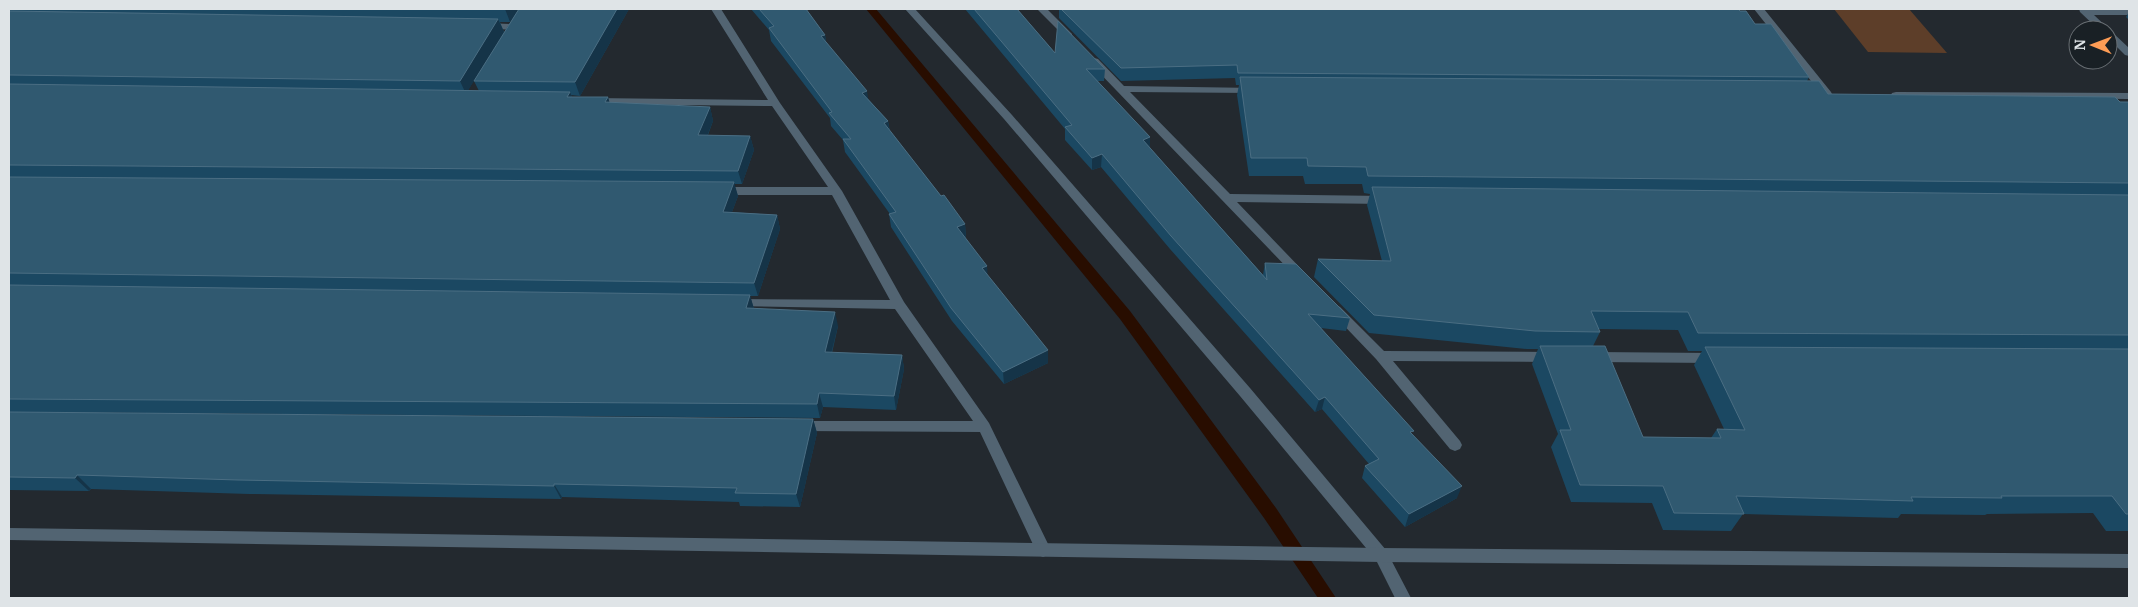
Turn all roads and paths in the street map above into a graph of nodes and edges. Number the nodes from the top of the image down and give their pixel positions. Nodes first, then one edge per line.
1 (716, 9) edge
2 (910, 9) edge
3 (1042, 9) edge
4 (1759, 9) edge
5 (2083, 10) edge
6 (2129, 12) edge
7 (2094, 20) edge
8 (473, 26) edge
9 (512, 27) edge
10 (1075, 42) edge
11 (2118, 43) edge
12 (2129, 53) edge
13 (1088, 56) edge
14 (1121, 89) junction
15 (1260, 90) edge
16 (1827, 94) edge
17 (1885, 95) edge
18 (2129, 96) edge
19 (578, 101) edge
20 (775, 103) junction
21 (706, 190) edge
22 (836, 192) junction
23 (1225, 198) junction
24 (1394, 200) edge
25 (1306, 280) edge
26 (1327, 301) edge
27 (721, 302) edge
28 (899, 305) junction
29 (1381, 356) junction
30 (1561, 357) edge
31 (1581, 357) edge
32 (1730, 358) edge
33 (785, 426) edge
34 (984, 428) junction
35 (1455, 445) dead end
36 (9, 534) edge
37 (1043, 550) junction
38 (1381, 555) junction
39 (2129, 561) edge
40 (1403, 598) edge

1 - 20 street
2 - 38 street
3 - 10 street
4 - 16 street
5 - 6 street
5 - 7 street
8 - 9 street
11 - 12 street
13 - 14 street
14 - 15 street
14 - 23 street
17 - 18 street
19 - 20 street
20 - 22 street
21 - 22 street
22 - 28 street
23 - 24 street
23 - 25 street
26 - 29 street
27 - 28 street
28 - 34 street
29 - 30 street
29 - 35 street
31 - 32 street
33 - 34 street
34 - 37 street
36 - 37 street
37 - 38 street
38 - 39 street
38 - 40 street

